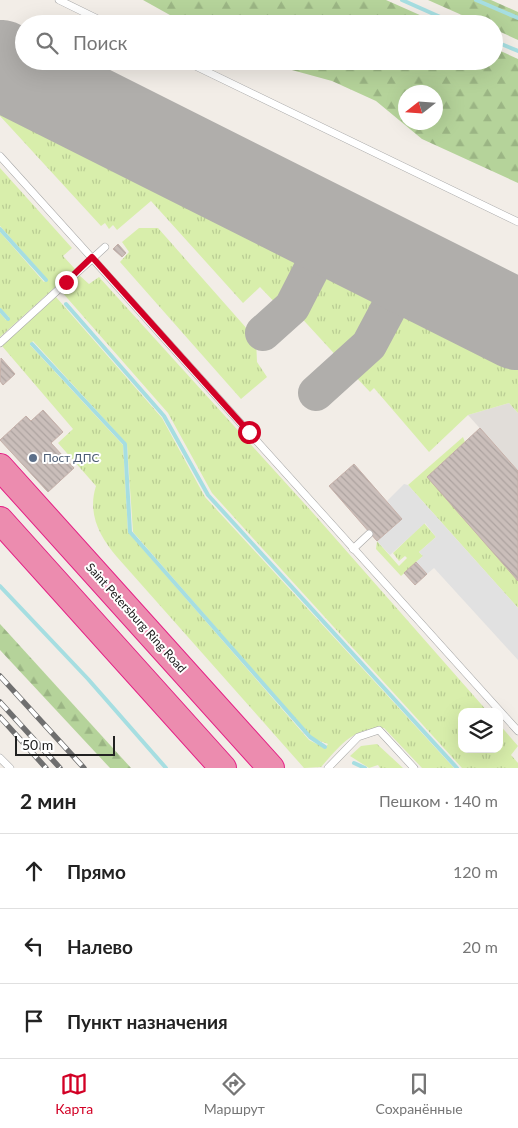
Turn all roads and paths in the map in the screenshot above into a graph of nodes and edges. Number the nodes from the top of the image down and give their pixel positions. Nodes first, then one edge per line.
1 (60, 0) edge
2 (90, 15) edge
3 (204, 70) edge
4 (0, 156) edge
5 (518, 222) edge
6 (105, 247) dead end
7 (92, 257) junction
8 (0, 342) edge
9 (0, 467) edge
10 (0, 520) edge
11 (369, 534) dead end
12 (353, 549) junction
13 (518, 731) edge
14 (0, 758) edge
15 (10, 768) edge
16 (223, 768) edge
17 (272, 768) edge
18 (328, 768) edge
19 (414, 768) edge

1 - 2 lane
3 - 5 lane
4 - 7 lane
6 - 7 lane
7 - 8 lane
7 - 12 lane
9 - 17 highway, Saint Petersburg Ring Road
10 - 16 highway
11 - 12 lane
12 - 13 lane
14 - 15 lane
18 - 19 lane

